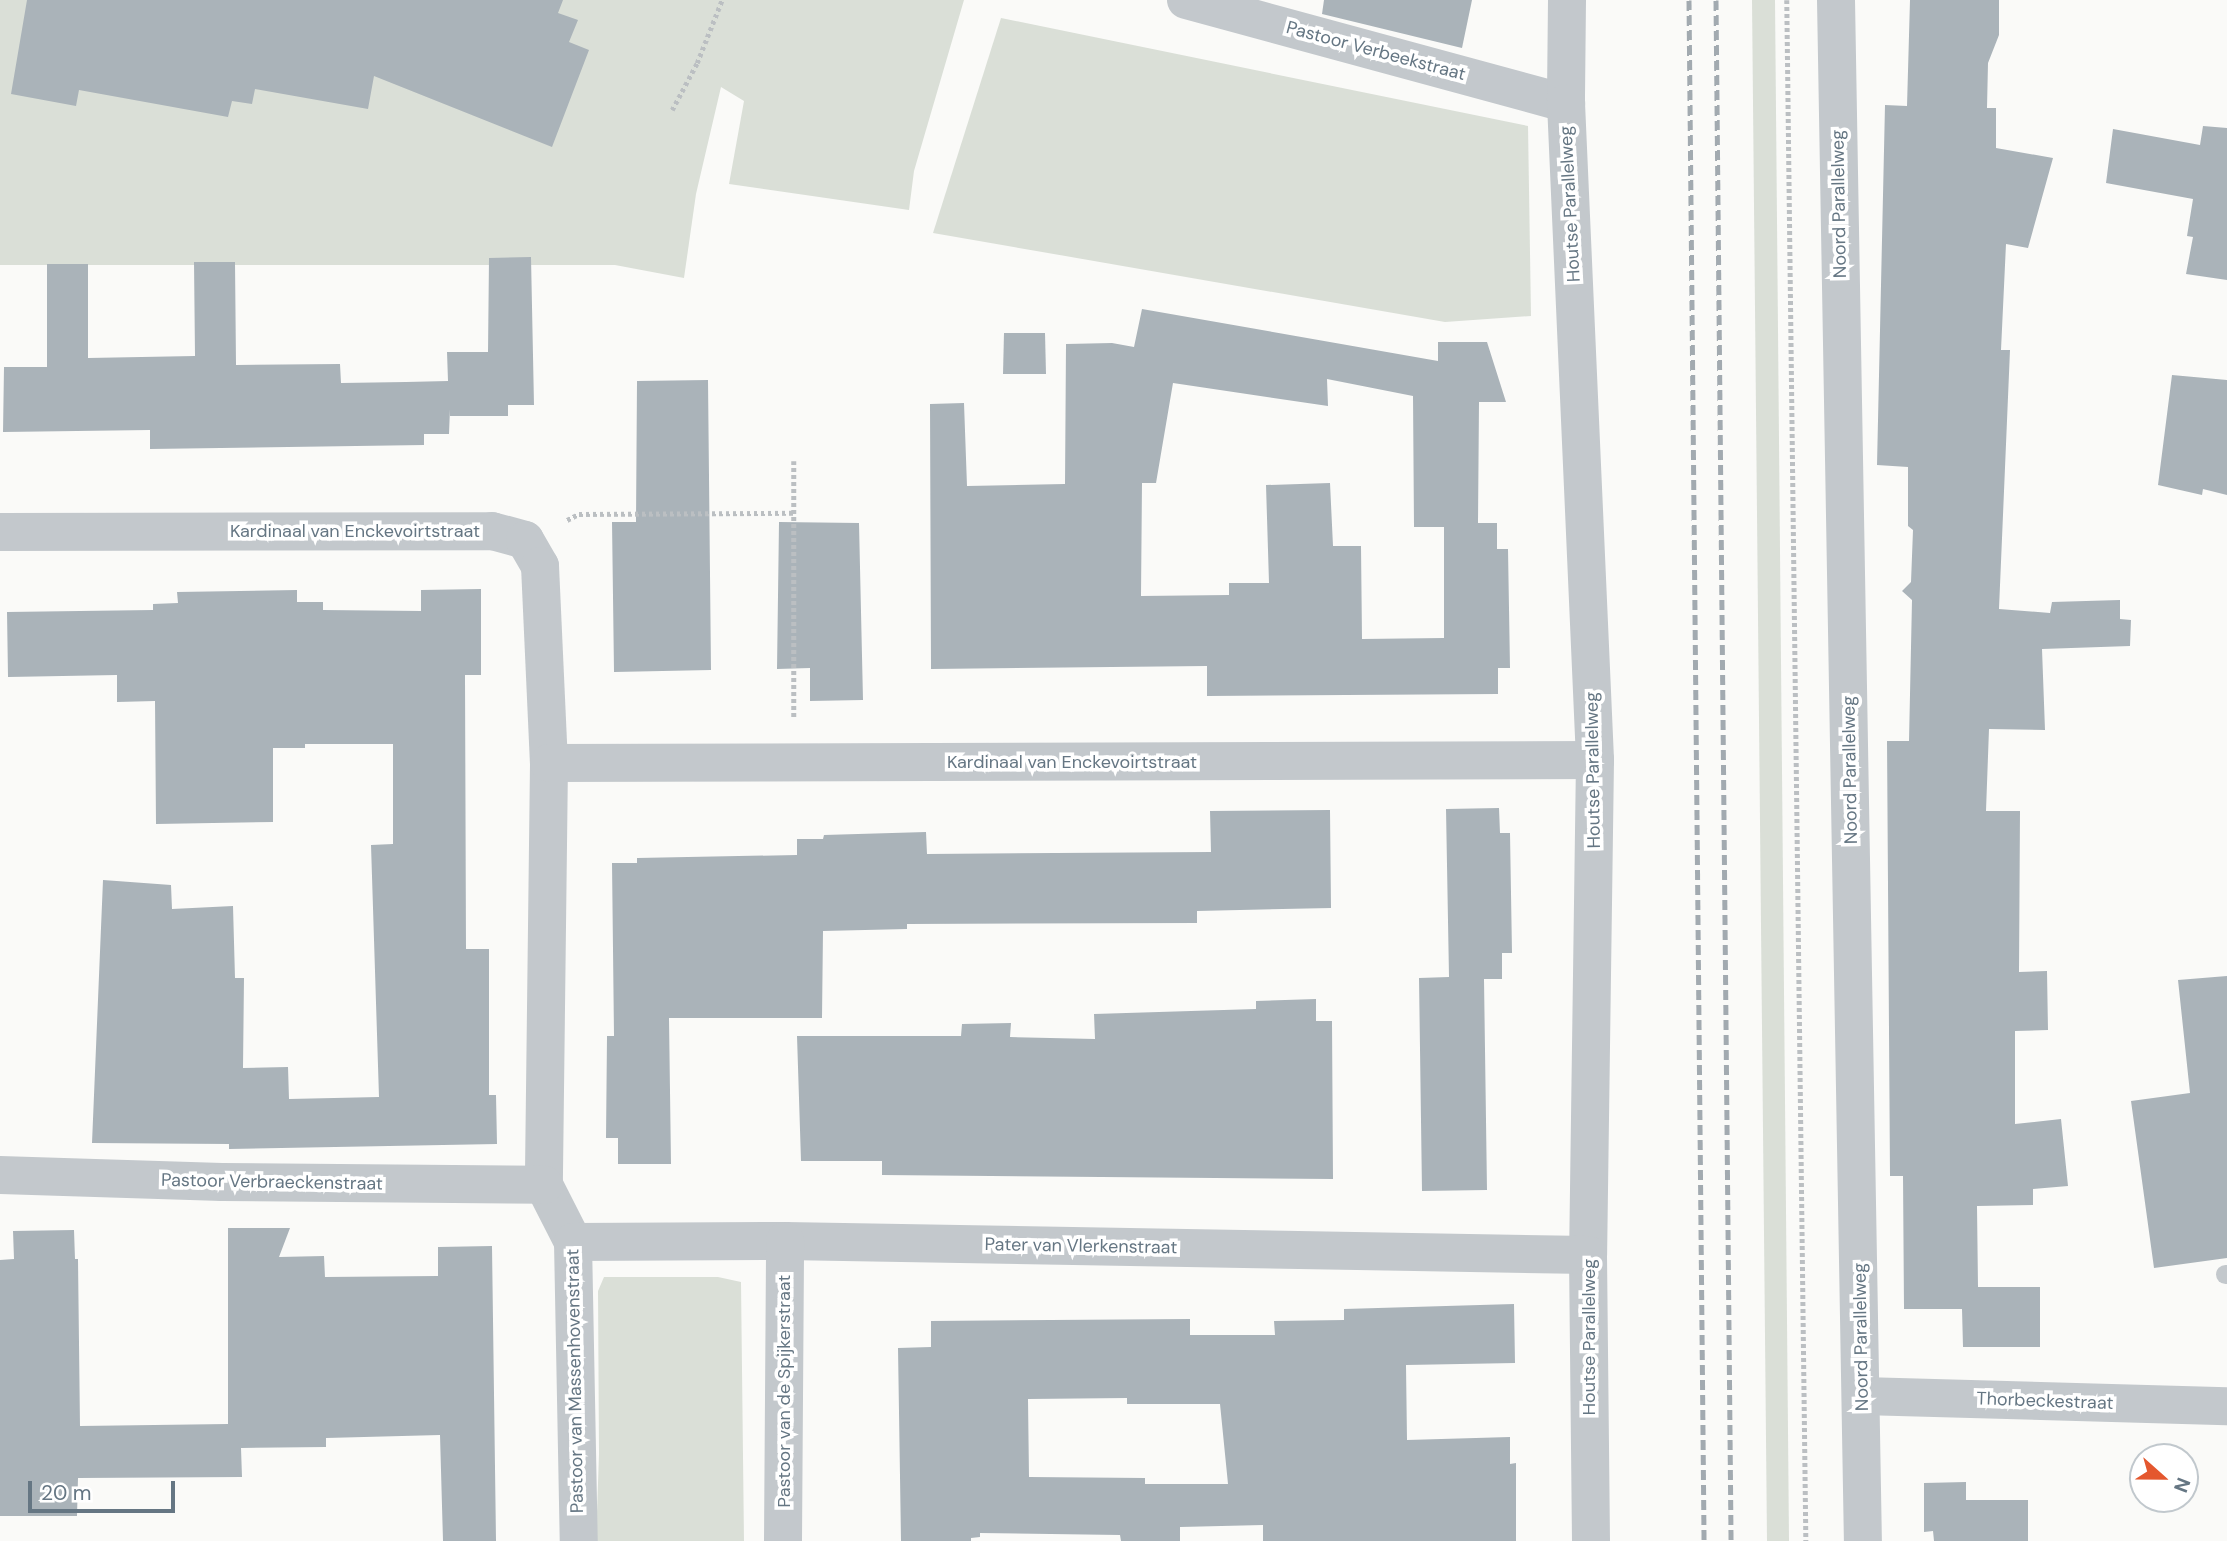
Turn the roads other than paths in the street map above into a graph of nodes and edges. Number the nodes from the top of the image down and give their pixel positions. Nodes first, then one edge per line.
1 (1185, 0) edge
2 (1567, 0) edge
3 (1836, 0) edge
4 (1566, 103) junction
5 (0, 532) edge
6 (1595, 760) junction
7 (549, 762) junction
8 (0, 1175) edge
9 (544, 1185) junction
10 (785, 1241) junction
11 (573, 1242) junction
12 (1588, 1255) junction
13 (1862, 1396) junction
14 (2227, 1406) edge
15 (579, 1541) edge
16 (783, 1541) edge
17 (1591, 1541) edge
18 (1863, 1541) edge

1 - 4 street, Pastoor Verbeekstraat
2 - 4 street, Houtse Parallelweg
3 - 13 street, Noord Parallelweg
4 - 6 street, Houtse Parallelweg
5 - 7 street, Kardinaal van Enckevoirtstraat
6 - 7 street, Kardinaal van Enckevoirtstraat
6 - 12 street, Houtse Parallelweg
7 - 9 street
8 - 9 street, Pastoor Verbraeckenstraat
9 - 11 street, Pastoor van Massenhovenstraat
10 - 11 street, Pater van Vlerkenstraat
10 - 12 street, Pater van Vlerkenstraat
10 - 16 street, Pastoor van de Spijkerstraat
11 - 15 street, Pastoor van Massenhovenstraat
12 - 17 street, Houtse Parallelweg
13 - 14 street, Thorbeckestraat
13 - 18 street, Noord Parallelweg

